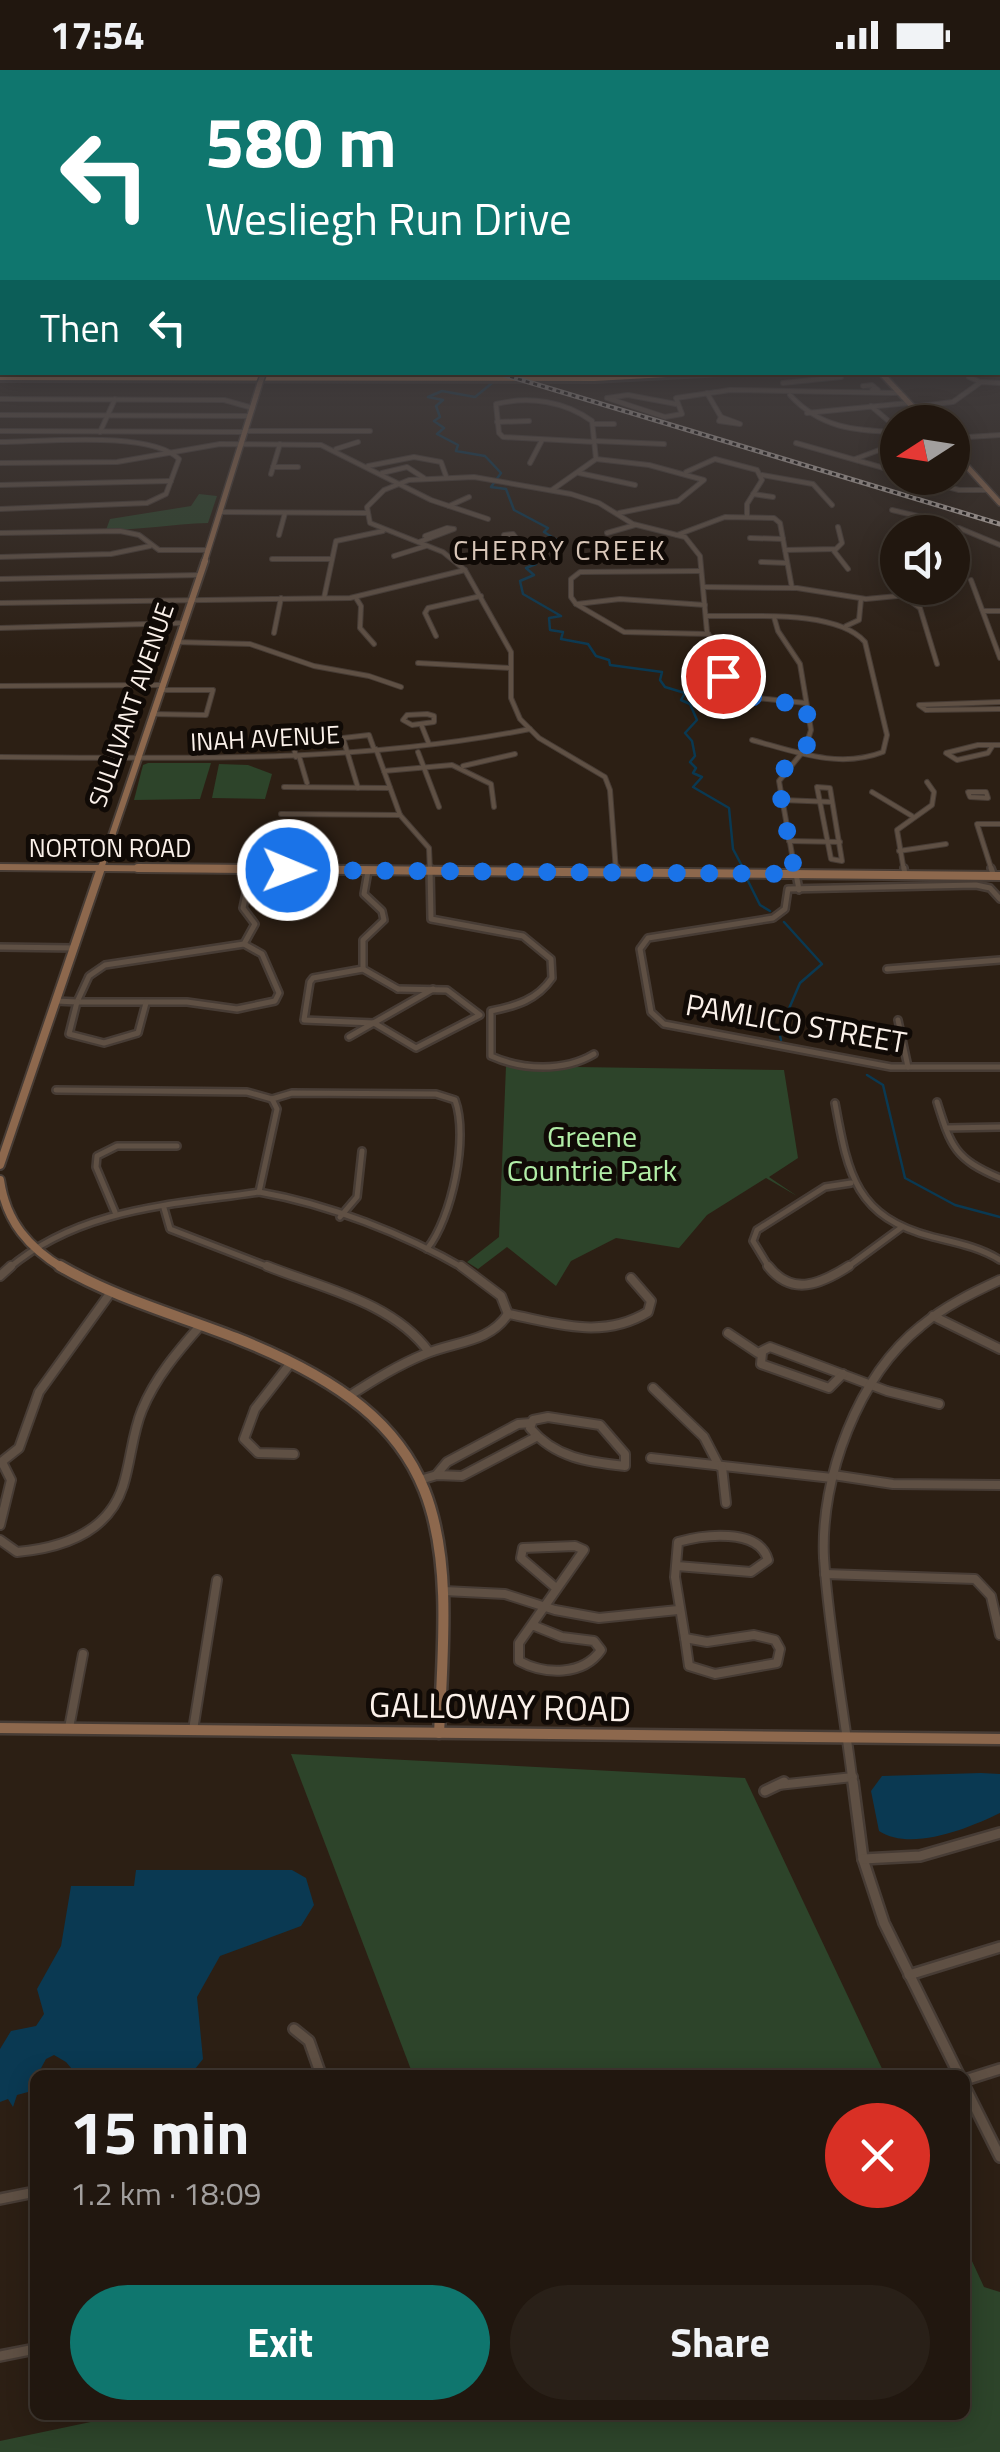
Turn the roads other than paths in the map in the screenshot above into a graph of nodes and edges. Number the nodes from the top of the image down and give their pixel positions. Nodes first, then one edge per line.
1 (243, 436) edge
2 (503, 436) edge
3 (594, 436) edge
4 (542, 440) junction
5 (0, 442) edge
6 (358, 442) dead end
7 (595, 442) junction
8 (796, 443) dead end
9 (241, 444) junction
10 (280, 444) junction
11 (664, 444) dead end
12 (335, 449) junction
13 (880, 449) edge
14 (172, 452) junction
15 (596, 458) junction
16 (854, 460) junction
17 (0, 463) edge
18 (530, 463) dead end
19 (367, 466) junction
20 (273, 467) junction
21 (298, 467) dead end
22 (880, 467) edge
23 (970, 470) edge
24 (685, 472) junction
25 (380, 473) junction
26 (578, 473) junction
27 (271, 474) dead end
28 (762, 474) junction
29 (446, 476) junction
30 (425, 478) junction
31 (171, 480) junction
32 (399, 483) junction
33 (0, 485) edge
34 (635, 485) dead end
35 (552, 490) junction
36 (970, 490) edge
37 (988, 490) junction
38 (753, 494) junction
39 (773, 496) dead end
40 (468, 498) dead end
41 (1000, 503) edge
42 (832, 505) dead end
43 (448, 506) junction
44 (0, 509) edge
45 (892, 510) dead end
46 (220, 512) junction
47 (286, 513) junction
48 (366, 513) junction
49 (618, 514) junction
50 (913, 515) edge
51 (747, 516) junction
52 (488, 520) dead end
53 (635, 525) junction
54 (838, 528) dead end
55 (384, 530) junction
56 (970, 532) edge
57 (0, 533) edge
58 (607, 533) dead end
59 (677, 534) junction
60 (280, 535) dead end
61 (430, 538) dead end
62 (750, 538) dead end
63 (782, 539) junction
64 (418, 542) junction
65 (427, 545) junction
66 (514, 545) dead end
67 (1000, 545) edge
68 (150, 546) junction
69 (208, 550) junction
70 (785, 550) junction
71 (833, 550) junction
72 (0, 556) edge
73 (394, 556) dead end
74 (272, 559) dead end
75 (332, 559) junction
76 (456, 561) junction
77 (761, 562) dead end
78 (787, 563) junction
79 (848, 569) dead end
80 (465, 570) junction
81 (701, 571) junction
82 (200, 575) junction
83 (0, 579) edge
84 (971, 580) dead end
85 (703, 587) junction
86 (792, 588) junction
87 (481, 596) junction
88 (355, 597) junction
89 (192, 598) junction
90 (281, 598) junction
91 (880, 598) edge
92 (324, 599) junction
93 (860, 599) junction
94 (0, 603) edge
95 (576, 604) junction
96 (705, 605) junction
97 (916, 605) edge
98 (983, 610) junction
99 (1000, 610) edge
100 (706, 616) junction
101 (774, 617) junction
102 (183, 624) junction
103 (846, 626) junction
104 (0, 628) edge
105 (274, 633) dead end
106 (708, 634) junction
107 (436, 636) dead end
108 (992, 637) junction
109 (1000, 637) edge
110 (176, 642) junction
111 (374, 644) dead end
112 (1000, 658) edge
113 (418, 663) dead end
114 (693, 664) dead end
115 (937, 664) dead end
116 (722, 665) junction
117 (511, 668) junction
118 (0, 686) edge
119 (161, 687) junction
120 (401, 687) dead end
121 (746, 694) junction
122 (737, 699) dead end
123 (806, 703) junction
124 (1000, 706) edge
125 (152, 714) junction
126 (420, 724) junction
127 (295, 728) dead end
128 (530, 729) junction
129 (752, 740) dead end
130 (429, 744) junction
131 (997, 746) edge
132 (375, 749) junction
133 (346, 752) junction
134 (418, 752) dead end
135 (802, 752) junction
136 (516, 754) dead end
137 (0, 757) edge
138 (298, 757) junction
139 (136, 758) junction
140 (462, 767) junction
141 (424, 768) junction
142 (384, 771) junction
143 (927, 782) dead end
144 (307, 783) dead end
145 (284, 787) dead end
146 (358, 788) junction
147 (390, 788) junction
148 (872, 792) dead end
149 (987, 795) dead end
150 (997, 795) dead end
151 (782, 800) junction
152 (818, 801) junction
153 (832, 802) junction
154 (439, 807) dead end
155 (494, 807) dead end
156 (281, 814) dead end
157 (400, 815) junction
158 (913, 816) junction
159 (1000, 824) edge
160 (789, 842) junction
161 (826, 842) junction
162 (840, 842) junction
163 (946, 844) dead end
164 (900, 851) junction
165 (0, 867) edge
166 (98, 868) junction
167 (251, 870) junction
168 (368, 871) junction
169 (433, 872) junction
170 (616, 873) junction
171 (795, 874) junction
172 (905, 876) junction
173 (997, 876) edge
174 (799, 890) junction
175 (1000, 899) edge
176 (244, 944) junction
177 (0, 947) edge
178 (74, 948) junction
179 (1000, 960) edge
180 (363, 969) junction
181 (888, 969) dead end
182 (434, 988) junction
183 (398, 989) junction
184 (56, 1002) junction
185 (78, 1002) junction
186 (146, 1003) junction
187 (395, 1012) junction
188 (898, 1020) dead end
189 (374, 1022) junction
190 (349, 1036) dead end
191 (594, 1054) dead end
192 (908, 1068) junction
193 (1000, 1068) edge
194 (56, 1090) dead end
195 (272, 1098) junction
196 (938, 1102) dead end
197 (835, 1103) dead end
198 (0, 1124) edge
199 (12, 1125) junction
200 (946, 1128) junction
201 (1000, 1128) edge
202 (178, 1146) dead end
203 (362, 1151) dead end
204 (0, 1165) edge
205 (1000, 1178) edge
206 (0, 1180) edge
207 (851, 1184) junction
208 (259, 1192) junction
209 (164, 1208) junction
210 (115, 1212) junction
211 (340, 1217) junction
212 (902, 1227) junction
213 (427, 1249) junction
214 (36, 1250) junction
215 (1000, 1260) edge
216 (0, 1276) edge
217 (631, 1278) dead end
218 (1000, 1280) edge
219 (112, 1291) junction
220 (508, 1314) junction
221 (933, 1316) junction
222 (200, 1326) junction
223 (728, 1334) dead end
224 (1000, 1350) edge
225 (429, 1352) junction
226 (762, 1353) junction
227 (291, 1363) junction
228 (843, 1374) junction
229 (867, 1383) junction
230 (653, 1388) dead end
231 (349, 1396) junction
232 (939, 1404) dead end
233 (530, 1423) junction
234 (536, 1437) junction
235 (294, 1454) dead end
236 (651, 1458) dead end
237 (1, 1462) edge
238 (721, 1467) junction
239 (437, 1475) junction
240 (832, 1476) junction
241 (420, 1480) junction
242 (1000, 1486) edge
243 (726, 1503) dead end
244 (0, 1525) edge
245 (0, 1540) edge
246 (677, 1566) junction
247 (825, 1574) junction
248 (217, 1580) dead end
249 (556, 1588) junction
250 (444, 1591) junction
251 (544, 1606) junction
252 (678, 1610) junction
253 (532, 1624) junction
254 (1000, 1635) edge
255 (685, 1638) junction
256 (84, 1654) dead end
257 (0, 1728) edge
258 (68, 1729) junction
259 (194, 1730) junction
260 (439, 1733) junction
261 (848, 1738) junction
262 (1000, 1739) edge
263 (853, 1777) junction
264 (765, 1791) dead end
265 (1000, 1832) edge
266 (863, 1859) junction
267 (1000, 1947) edge
268 (910, 1975) junction
269 (294, 2030) dead end
270 (1000, 2069) edge
271 (318, 2070) edge
272 (957, 2070) edge
273 (970, 2082) edge
274 (970, 2094) edge
275 (1000, 2157) edge
276 (30, 2193) edge
277 (0, 2199) edge
278 (30, 2350) edge
279 (0, 2356) edge

1 - 9 street, SULLIVANT AVENUE
2 - 4 street
3 - 7 street
4 - 7 street
4 - 18 street
5 - 14 street
6 - 12 street
7 - 11 street
7 - 15 street
8 - 16 street
9 - 10 street
9 - 14 street
9 - 46 street, SULLIVANT AVENUE
10 - 12 street
10 - 20 street
12 - 19 street
13 - 16 street
14 - 17 street
14 - 31 street
15 - 24 street
15 - 26 street
16 - 22 street
19 - 25 street
19 - 29 street
20 - 21 street
20 - 27 street
23 - 37 street
24 - 28 street
24 - 49 street
25 - 30 street
25 - 32 street
26 - 34 street
26 - 35 street
28 - 38 street
28 - 42 street
29 - 30 street
29 - 35 street
30 - 32 street
31 - 33 street
31 - 44 street
32 - 43 street
32 - 48 street
35 - 49 street
36 - 37 street
37 - 41 street
38 - 39 street
38 - 51 street
40 - 43 street
43 - 52 street
45 - 50 street
46 - 47 street
46 - 69 street, SULLIVANT AVENUE
47 - 48 street
47 - 60 street
48 - 55 street
49 - 53 street
51 - 59 street
51 - 63 street
53 - 58 street
53 - 59 street
54 - 71 street
55 - 64 street
55 - 75 street
56 - 67 street
57 - 68 street
59 - 81 street
61 - 64 street
62 - 63 street
63 - 70 street
64 - 65 street
65 - 73 street
65 - 76 street
66 - 76 street
68 - 69 street
68 - 72 street
69 - 82 street, SULLIVANT AVENUE
70 - 71 street
70 - 78 street
71 - 79 street
74 - 75 street
75 - 92 street
76 - 80 street
77 - 78 street
78 - 86 street
80 - 87 street
80 - 88 street
81 - 85 street
81 - 95 street
82 - 83 street
82 - 89 street, SULLIVANT AVENUE
84 - 98 street
85 - 86 street
85 - 96 street
86 - 93 street
87 - 107 street
87 - 117 street
88 - 92 street
88 - 111 street
89 - 90 street
89 - 94 street
89 - 102 street, SULLIVANT AVENUE
90 - 92 street
90 - 105 street
91 - 93 street
93 - 103 street
95 - 96 street
95 - 106 street
96 - 100 street
97 - 115 street
98 - 99 street
98 - 108 street
100 - 101 street
100 - 106 street
101 - 103 street
101 - 123 street
102 - 104 street
102 - 110 street, SULLIVANT AVENUE
103 - 135 street
106 - 116 street
108 - 109 street
108 - 112 street
110 - 119 street, SULLIVANT AVENUE
110 - 120 street
113 - 117 street
114 - 116 street
116 - 121 street
117 - 128 street
118 - 119 street
119 - 125 street, SULLIVANT AVENUE
119 - 125 street
121 - 122 street
121 - 123 street
123 - 135 street
124 - 124 street
125 - 139 street, SULLIVANT AVENUE
126 - 126 street
126 - 130 street
127 - 138 street
128 - 130 street, INAH AVENUE
128 - 170 street
129 - 135 street
130 - 132 street, INAH AVENUE
131 - 131 street
132 - 133 street, INAH AVENUE
132 - 133 street
132 - 142 street
133 - 138 street, INAH AVENUE
133 - 146 street
134 - 141 street
135 - 151 street
136 - 140 street
137 - 139 street, INAH AVENUE
138 - 139 street, INAH AVENUE
138 - 144 street
139 - 166 street, SULLIVANT AVENUE
140 - 141 street
140 - 155 street
141 - 142 street
141 - 154 street
142 - 147 street
143 - 158 street
145 - 146 street
146 - 147 street
147 - 157 street
148 - 158 street
149 - 150 street
151 - 152 street
151 - 160 street
152 - 153 street
152 - 153 street
152 - 161 street
153 - 162 street
156 - 157 street
157 - 169 street
158 - 164 street
159 - 173 street
160 - 161 street
160 - 171 street
161 - 162 street
161 - 162 street
163 - 164 street
164 - 172 street
165 - 166 street, NORTON ROAD
166 - 167 street, NORTON ROAD
166 - 178 street, SULLIVANT AVENUE
167 - 168 street, NORTON ROAD
167 - 176 street
168 - 169 street, NORTON ROAD
168 - 180 street
169 - 170 street, NORTON ROAD
169 - 191 street
170 - 171 street, NORTON ROAD
171 - 172 street, NORTON ROAD
171 - 174 street
172 - 173 street, NORTON ROAD
174 - 175 street
174 - 192 street, PAMLICO STREET
176 - 185 street
176 - 186 street
177 - 178 street
178 - 184 street, SULLIVANT AVENUE
179 - 181 street
180 - 183 street
180 - 189 street
182 - 183 street
182 - 187 street
182 - 189 street
183 - 187 street
184 - 185 street
184 - 199 street, SULLIVANT AVENUE
185 - 186 street
185 - 186 street
187 - 189 street
188 - 192 street
189 - 190 street
192 - 193 street, PAMLICO STREET
194 - 195 street
195 - 208 street
195 - 213 street
196 - 200 street
197 - 207 street
198 - 199 street
199 - 204 street, SULLIVANT AVENUE
200 - 201 street
200 - 205 street
202 - 210 street
203 - 211 street
206 - 214 street
207 - 212 street
207 - 212 street
208 - 209 street
208 - 211 street
209 - 210 street
209 - 225 street
210 - 214 street
211 - 213 street
212 - 215 street
213 - 220 street
214 - 216 street
214 - 219 street
217 - 220 street
218 - 221 street
219 - 222 street
219 - 237 street
220 - 225 street
221 - 224 street
221 - 229 street
222 - 227 street
222 - 245 street
223 - 226 street
225 - 231 street
226 - 228 street
226 - 228 street
227 - 231 street
227 - 235 street
228 - 229 street
229 - 232 street
229 - 240 street
230 - 238 street
231 - 241 street
233 - 234 street
233 - 234 street
233 - 239 street
234 - 239 street
236 - 238 street
237 - 244 street
238 - 240 street
238 - 243 street
239 - 241 street
240 - 242 street
240 - 247 street
241 - 250 street
246 - 246 street
246 - 252 street
247 - 254 street
247 - 261 street
248 - 259 street
249 - 249 street
249 - 251 street
250 - 251 street
250 - 260 street
251 - 252 street
251 - 253 street
252 - 255 street
253 - 253 street
255 - 255 street
256 - 258 street
257 - 258 street, GALLOWAY ROAD
258 - 259 street, GALLOWAY ROAD
259 - 260 street, GALLOWAY ROAD
260 - 261 street, GALLOWAY ROAD
261 - 262 street, GALLOWAY ROAD
261 - 263 street
263 - 264 street
263 - 266 street
265 - 266 street
266 - 268 street
267 - 268 street
268 - 272 street
269 - 271 street
270 - 273 street
274 - 275 street
276 - 277 street
278 - 279 street

